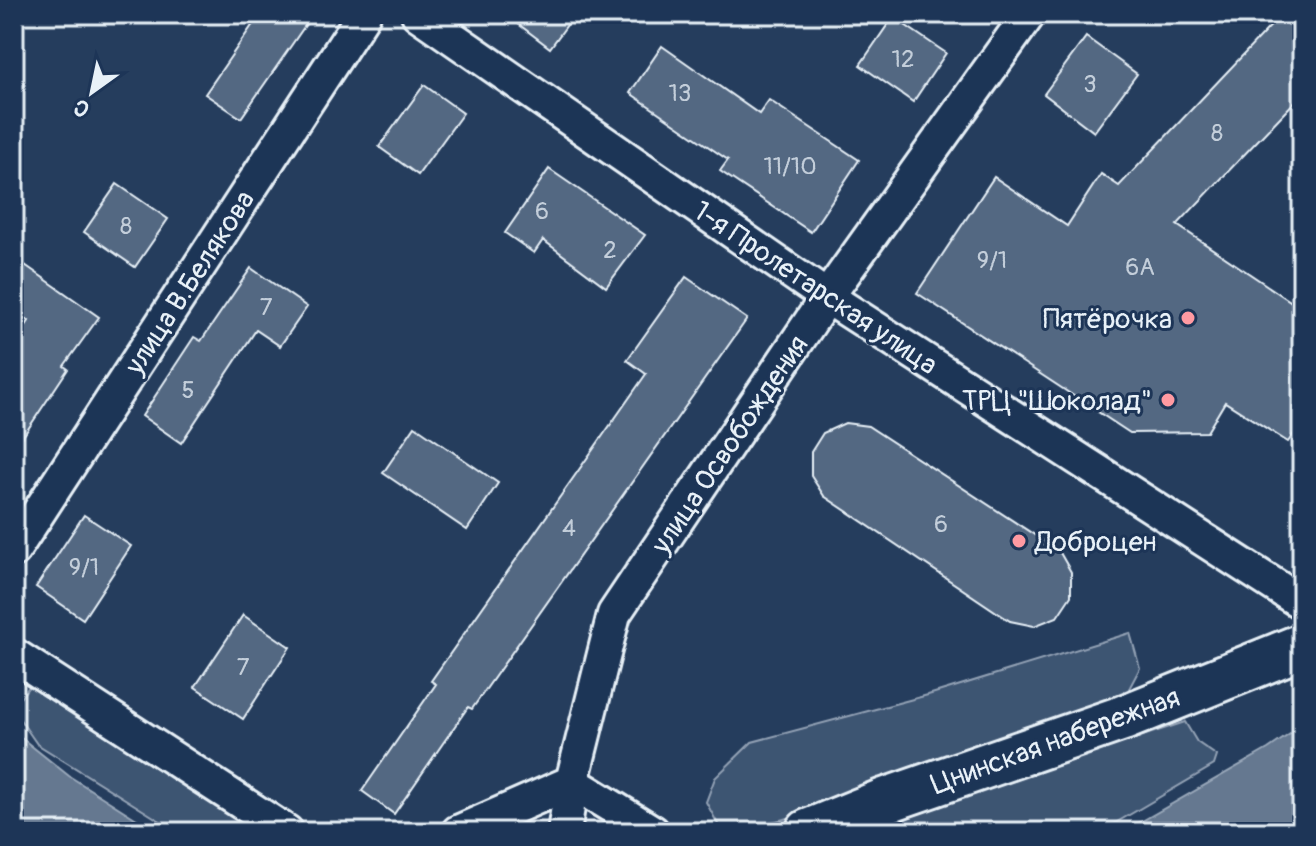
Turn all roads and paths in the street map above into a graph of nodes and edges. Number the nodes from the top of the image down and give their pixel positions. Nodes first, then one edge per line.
1 (364, 14) edge
2 (418, 14) edge
3 (1029, 14) edge
4 (827, 297) junction
5 (14, 550) edge
6 (1302, 603) edge
7 (1302, 646) edge
8 (14, 655) edge
9 (572, 782) junction
10 (287, 832) edge
11 (458, 832) edge
12 (564, 832) edge
13 (653, 832) edge
14 (808, 832) edge

1 - 5 street, улица В.Белякова
2 - 4 street, 1-я Пролетарская улица
3 - 4 street, улица Освобождения
4 - 6 street, 1-я Пролетарская улица
4 - 9 street, улица Освобождения
7 - 14 main road, Цнинская набережная
8 - 10 street
9 - 11 street
9 - 12 street, улица Освобождения
9 - 13 street

